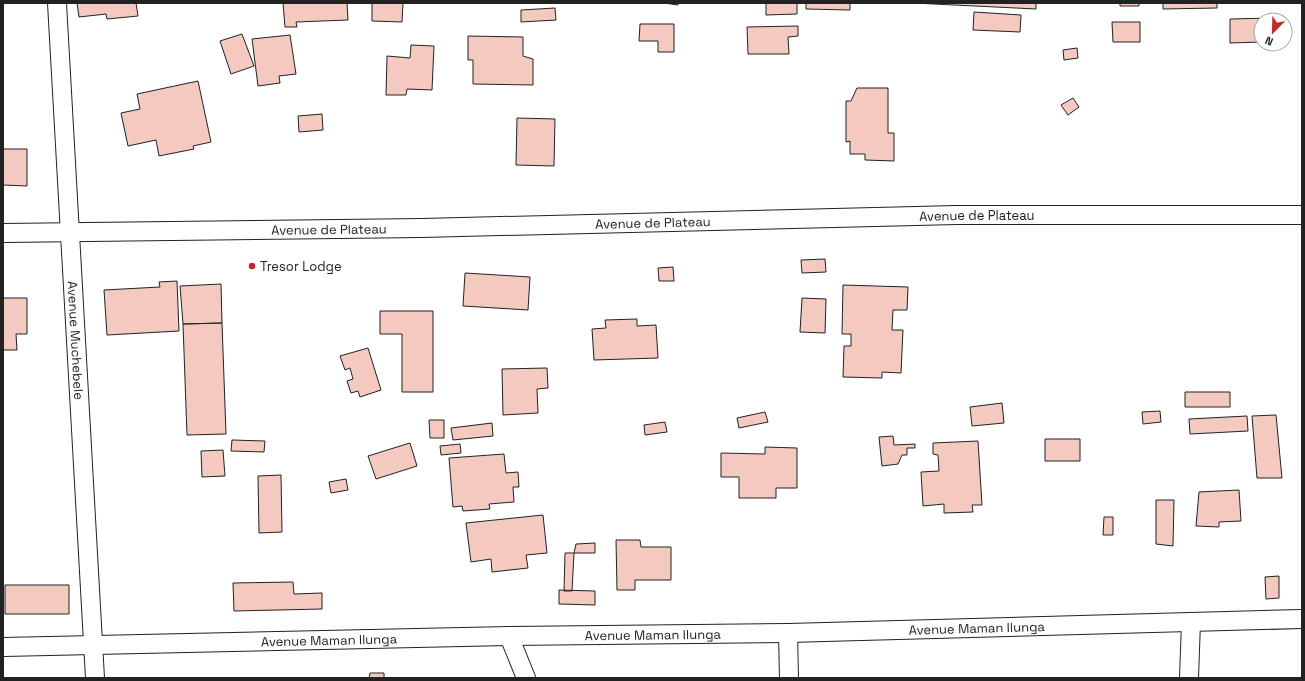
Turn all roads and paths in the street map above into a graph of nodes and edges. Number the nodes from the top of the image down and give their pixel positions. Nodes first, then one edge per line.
1 (57, 3) edge
2 (1302, 215) edge
3 (70, 232) junction
4 (3, 233) edge
5 (1302, 619) edge
6 (1191, 622) junction
7 (788, 633) junction
8 (509, 636) junction
9 (94, 644) junction
10 (3, 647) edge
11 (95, 678) edge
12 (526, 678) edge
13 (788, 678) edge
14 (1189, 678) edge

1 - 3 street, Avenue Muchebele
2 - 3 street, Avenue de Plateau
3 - 4 street, Avenue de Plateau
3 - 9 street, Avenue Muchebele
5 - 6 street, Avenue Maman Ilunga
6 - 7 street, Avenue Maman Ilunga
6 - 14 street
7 - 8 street, Avenue Maman Ilunga
7 - 13 street
8 - 9 street, Avenue Maman Ilunga
8 - 12 street
9 - 10 street, Avenue Maman Ilunga
9 - 11 street, Avenue Muchebele

